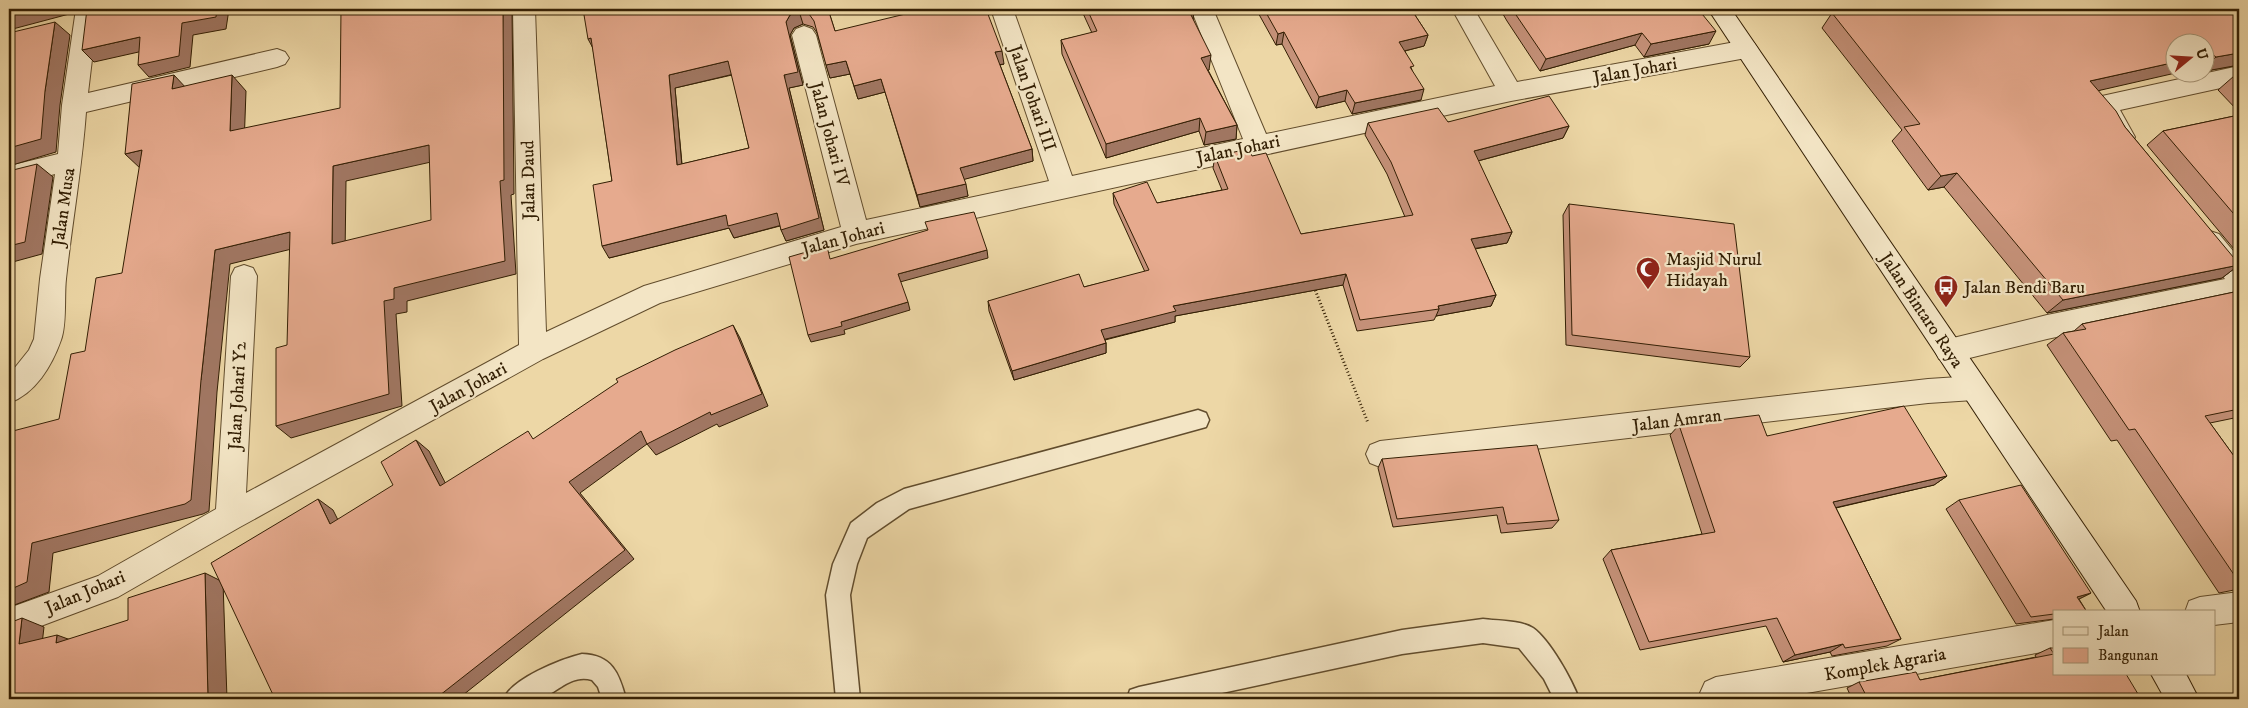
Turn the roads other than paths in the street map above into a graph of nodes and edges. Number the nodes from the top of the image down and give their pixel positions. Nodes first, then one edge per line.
1 (524, 9) edge
2 (1002, 9) edge
3 (1202, 9) edge
4 (1463, 9) edge
5 (1719, 9) edge
6 (79, 19) edge
7 (804, 35) dead end
8 (1746, 49) junction
9 (277, 58) dead end
10 (2239, 75) edge
11 (1511, 92) junction
12 (74, 105) junction
13 (1258, 145) junction
14 (2139, 156) edge
15 (70, 161) junction
16 (9, 176) edge
17 (1064, 188) junction
18 (2195, 224) edge
19 (856, 233) junction
20 (244, 276) dead end
21 (2239, 277) edge
22 (2239, 287) edge
23 (533, 351) junction
24 (1949, 351) junction
25 (1974, 388) junction
26 (9, 391) edge
27 (1198, 420) dead end
28 (1380, 454) road end
29 (230, 517) junction
30 (2239, 607) edge
31 (2124, 610) edge
32 (2216, 610) edge
33 (9, 623) edge
34 (2053, 635) edge
35 (2168, 676) edge
36 (1716, 693) dead end
37 (516, 699) edge
38 (614, 699) edge
39 (848, 699) edge
40 (1139, 699) edge
41 (1567, 699) edge
42 (2183, 699) edge

1 - 23 street, Jalan Daud
2 - 17 street, Jalan Johari III
3 - 13 street
4 - 11 street
5 - 8 street, Jalan Bintaro Raya
6 - 12 street, Jalan Musa
7 - 19 street, Jalan Johari IV
8 - 11 street, Jalan Johari
8 - 24 street, Jalan Bintaro Raya
9 - 12 street
10 - 14 street
11 - 13 street, Jalan Johari
12 - 15 street, Jalan Musa
13 - 17 street, Jalan Johari
15 - 16 street
15 - 26 street, Jalan Musa
17 - 19 street, Jalan Johari
18 - 21 street
19 - 23 street, Jalan Johari
20 - 29 street, Jalan Johari Y2
22 - 24 street
23 - 29 street, Jalan Johari
24 - 25 street, Jalan Bintaro Raya
25 - 28 street, Jalan Amran
25 - 31 street, Jalan Bintaro Raya
27 - 39 lane
29 - 33 street, Jalan Johari
30 - 32 street
34 - 36 street, Komplek Agraria
35 - 42 street
37 - 38 lane
40 - 41 lane

